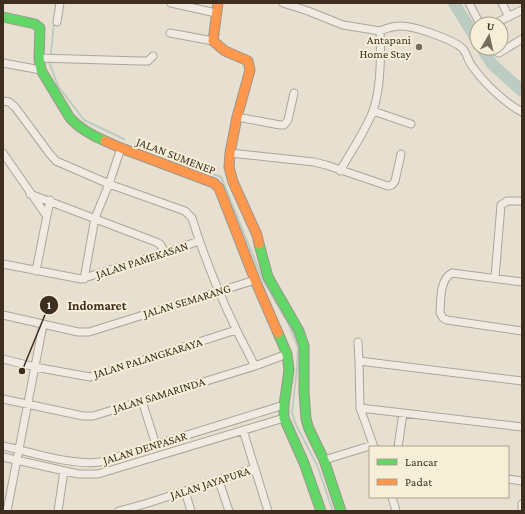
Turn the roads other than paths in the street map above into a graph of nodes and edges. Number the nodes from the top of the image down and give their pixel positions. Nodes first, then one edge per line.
1 (60, 3) edge
2 (170, 3) edge
3 (218, 3) edge
4 (283, 3) edge
5 (469, 3) edge
6 (502, 3) edge
7 (522, 10) edge
8 (216, 13) junction
9 (476, 16) edge
10 (508, 16) edge
11 (509, 17) edge
12 (3, 18) edge
13 (57, 22) dead end
14 (380, 31) junction
15 (170, 33) dead end
16 (522, 40) edge
17 (213, 41) junction
18 (509, 47) edge
19 (153, 56) dead end
20 (43, 58) junction
21 (3, 63) edge
22 (41, 70) junction
23 (294, 93) dead end
24 (3, 101) edge
25 (373, 111) junction
26 (522, 112) edge
27 (237, 117) junction
28 (411, 124) dead end
29 (121, 148) junction
30 (3, 153) edge
31 (230, 153) junction
32 (401, 154) dead end
33 (340, 171) junction
34 (109, 184) junction
35 (30, 194) junction
36 (50, 200) junction
37 (522, 201) edge
38 (46, 215) junction
39 (95, 218) junction
40 (199, 241) junction
41 (165, 253) junction
42 (3, 264) edge
43 (36, 271) junction
44 (495, 278) junction
45 (84, 279) junction
46 (255, 280) junction
47 (522, 282) edge
48 (218, 291) junction
49 (3, 315) edge
50 (43, 325) junction
51 (236, 330) junction
52 (522, 331) edge
53 (358, 342) dead end
54 (287, 354) junction
55 (3, 359) edge
56 (359, 360) junction
57 (255, 366) junction
58 (35, 367) junction
59 (522, 381) edge
60 (3, 399) edge
61 (142, 401) junction
62 (28, 405) junction
63 (284, 405) junction
64 (360, 408) junction
65 (403, 413) junction
66 (284, 418) junction
67 (522, 428) edge
68 (243, 430) junction
69 (156, 445) junction
70 (3, 446) edge
71 (374, 446) edge
72 (398, 446) edge
73 (369, 447) edge
74 (18, 455) junction
75 (3, 457) edge
76 (324, 460) junction
77 (255, 468) junction
78 (64, 471) junction
79 (509, 479) edge
80 (219, 481) junction
81 (522, 481) edge
82 (185, 491) junction
83 (392, 498) edge
84 (148, 503) junction
85 (522, 504) edge
86 (7, 511) edge
87 (58, 511) edge
88 (119, 511) edge
89 (151, 511) edge
90 (191, 511) edge
91 (229, 511) edge
92 (268, 511) edge
93 (321, 511) edge
94 (341, 511) edge
95 (396, 511) edge
96 (522, 511) edge

1 - 13 street
2 - 8 street
3 - 8 street
4 - 14 street
5 - 9 street
6 - 10 street
7 - 11 street
8 - 17 street
12 - 20 street
14 - 25 street
14 - 26 street
15 - 17 street
16 - 18 street
17 - 27 street
19 - 20 street
20 - 22 street
21 - 22 street
22 - 29 street, JALAN SUMENEP
23 - 27 street
24 - 34 street
25 - 28 street
25 - 33 street
27 - 31 street
29 - 34 street, JALAN PAMEKASAN
29 - 46 street, JALAN SUMENEP
30 - 35 street
31 - 33 street
31 - 76 street
32 - 33 street
34 - 39 street, JALAN PAMEKASAN
34 - 40 street
35 - 36 street
35 - 38 street
36 - 38 street
36 - 39 street
37 - 44 street
38 - 43 street
39 - 41 street
39 - 45 street, JALAN PAMEKASAN
40 - 41 street, JALAN PAMEKASAN
40 - 48 street
41 - 45 street, JALAN PAMEKASAN
42 - 43 street, JALAN PAMEKASAN
43 - 45 street, JALAN PAMEKASAN
44 - 47 street
44 - 52 street
46 - 48 street, JALAN SEMARANG
46 - 54 street, JALAN SUMENEP
48 - 50 street, JALAN SEMARANG
48 - 51 street
49 - 50 street, JALAN SEMARANG
50 - 58 street
51 - 57 street
51 - 58 street, JALAN PALANGKARAYA
53 - 56 street
54 - 57 street, JALAN SAMARINDA
54 - 63 street, JALAN SUMENEP
55 - 58 street, JALAN PALANGKARAYA
56 - 59 street
56 - 64 street
57 - 61 street, JALAN SAMARINDA
58 - 62 street
60 - 62 street, JALAN SAMARINDA
61 - 62 street, JALAN SAMARINDA
61 - 69 street
62 - 74 street
63 - 66 street, JALAN SUMENEP
63 - 69 street, JALAN DENPASAR
64 - 65 street
64 - 71 street
65 - 67 street
65 - 72 street
66 - 68 street
66 - 93 street
68 - 77 street
68 - 78 street
69 - 74 street, JALAN DENPASAR
70 - 74 street, JALAN DENPASAR
73 - 76 street
74 - 75 street
74 - 78 street
74 - 86 street
76 - 94 street
77 - 80 street, JALAN JAYAPURA
77 - 92 street
78 - 87 street
79 - 81 street
80 - 82 street, JALAN JAYAPURA
80 - 91 street
82 - 84 street, JALAN JAYAPURA
82 - 90 street
83 - 95 street
84 - 88 street, JALAN JAYAPURA
84 - 89 street
85 - 96 street

